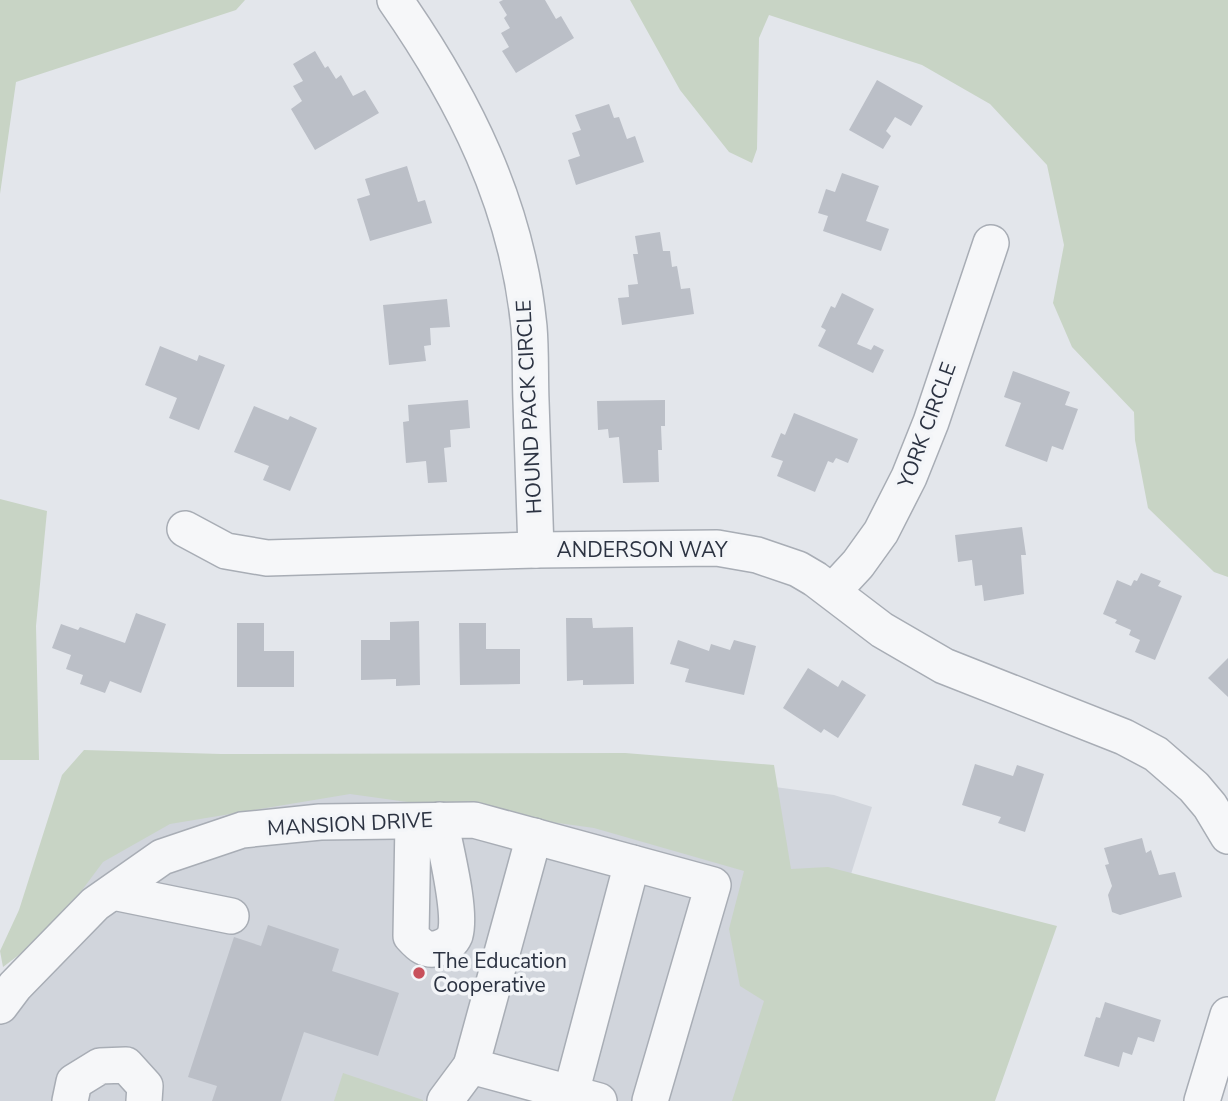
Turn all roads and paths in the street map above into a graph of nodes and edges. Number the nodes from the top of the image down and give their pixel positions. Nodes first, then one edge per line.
1 (395, 0) edge
2 (991, 243) dead end
3 (185, 529) dead end
4 (536, 550) junction
5 (833, 591) junction
6 (534, 836) junction
7 (1228, 836) edge
8 (632, 863) junction
9 (113, 892) junction
10 (232, 916) dead end
11 (0, 1006) edge
12 (1228, 1016) edge
13 (471, 1066) junction
14 (498, 1088) edge
15 (585, 1097) edge
16 (70, 1101) edge
17 (144, 1101) edge
18 (444, 1101) edge
19 (650, 1101) edge
20 (1202, 1101) edge

1 - 4 street, HOUND PACK CIRCLE
2 - 5 street, YORK CIRCLE
3 - 4 street, ANDERSON WAY
4 - 5 street, ANDERSON WAY
5 - 7 street, ANDERSON WAY
6 - 8 street, MANSION DRIVE
6 - 9 street, MANSION DRIVE
6 - 13 street
8 - 15 street
8 - 19 street, MANSION DRIVE
9 - 10 street
9 - 11 street, MANSION DRIVE
12 - 20 street
13 - 14 street
13 - 18 street
14 - 15 street
16 - 17 street

